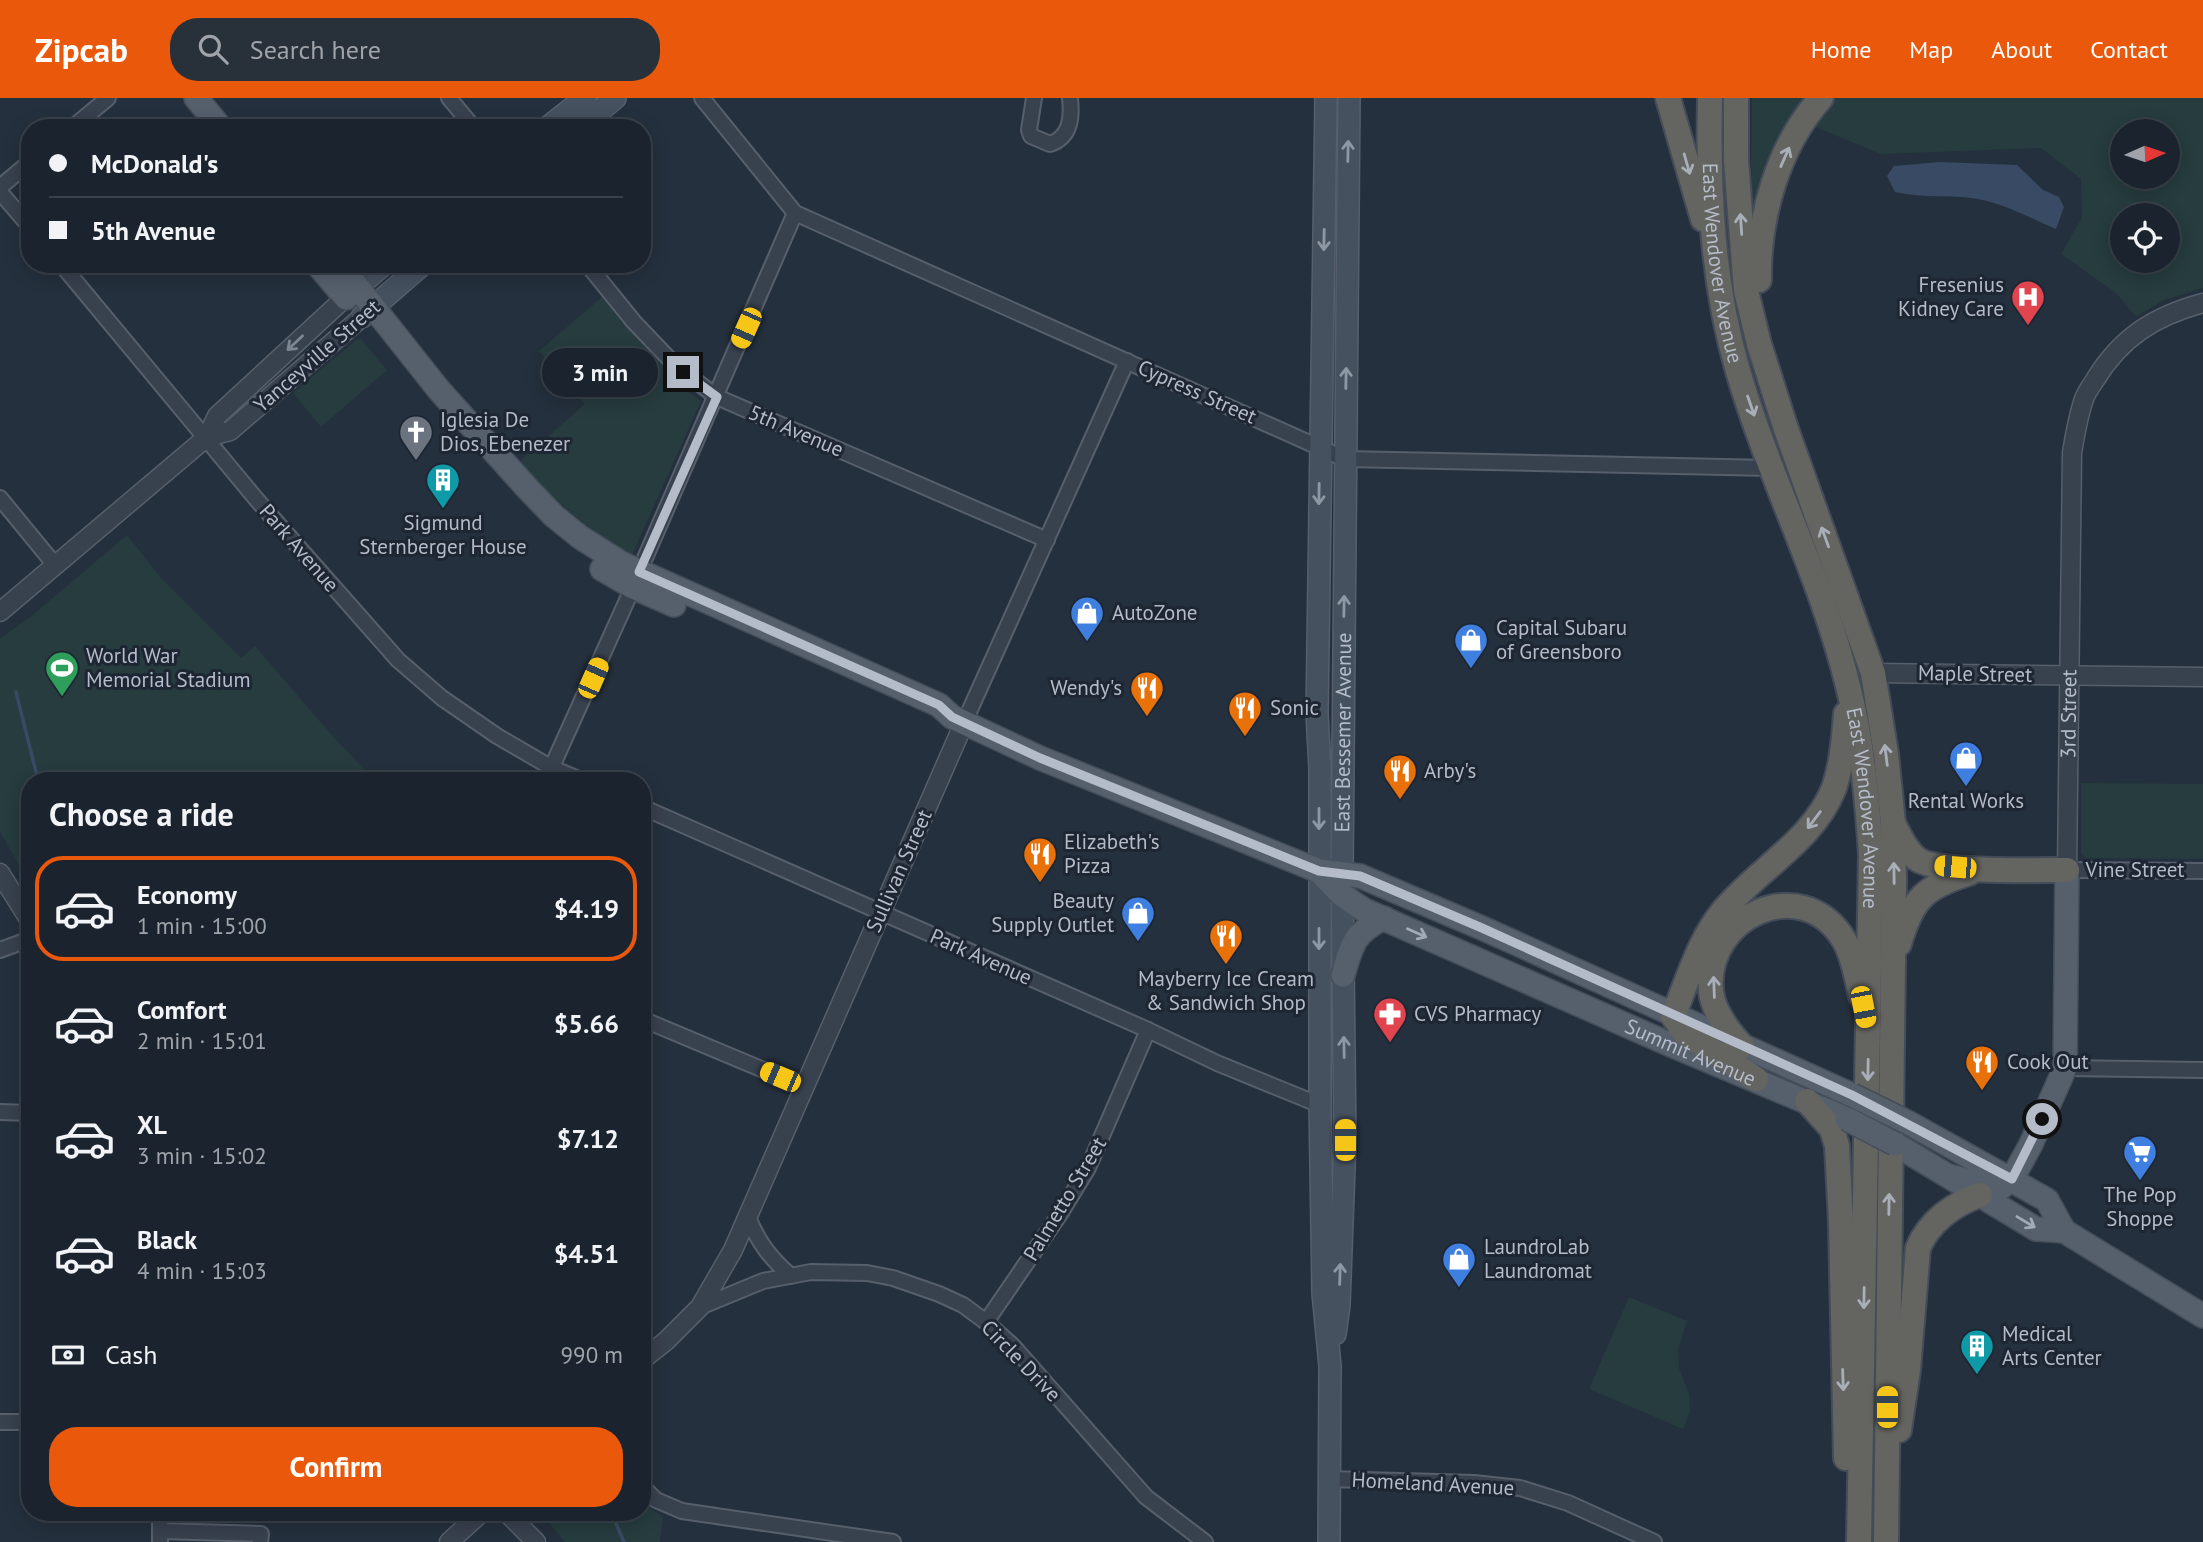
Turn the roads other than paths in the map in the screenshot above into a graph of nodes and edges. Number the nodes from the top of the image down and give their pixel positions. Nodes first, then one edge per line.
1 (108, 98) edge
2 (177, 98) edge
3 (196, 98) edge
4 (449, 98) edge
5 (585, 98) edge
6 (615, 98) edge
7 (702, 98) edge
8 (1034, 98) edge
9 (1070, 98) edge
10 (1326, 98) edge
11 (1349, 98) edge
12 (1668, 98) edge
13 (1710, 98) edge
14 (1736, 98) edge
15 (1821, 98) edge
16 (83, 119) edge
17 (194, 119) edge
18 (214, 119) edge
19 (466, 119) edge
20 (558, 119) edge
21 (590, 119) edge
22 (21, 170) edge
23 (0, 187) edge
24 (0, 192) edge
25 (795, 213) junction
26 (21, 216) edge
27 (1714, 261) junction
28 (69, 273) edge
29 (328, 273) edge
30 (343, 273) edge
31 (374, 273) edge
32 (413, 273) edge
33 (594, 273) edge
34 (352, 293) junction
35 (2203, 303) edge
36 (368, 312) junction
37 (1759, 344) junction
38 (1127, 361) junction
39 (717, 397) junction
40 (207, 437) junction
41 (1320, 447) junction
42 (1345, 459) junction
43 (1771, 468) junction
44 (0, 498) edge
45 (1047, 540) junction
46 (1319, 542) junction
47 (55, 565) junction
48 (1345, 570) junction
49 (636, 579) junction
50 (0, 612) edge
51 (1832, 635) junction
52 (1872, 673) junction
53 (2069, 676) junction
54 (2203, 677) edge
55 (1848, 685) junction
56 (958, 720) junction
57 (546, 772) edge
58 (550, 772) edge
59 (651, 811) edge
60 (1892, 823) junction
61 (1980, 869) junction
62 (2067, 870) junction
63 (2203, 871) edge
64 (0, 873) edge
65 (1334, 880) junction
66 (21, 907) edge
67 (881, 911) junction
68 (1384, 918) junction
69 (21, 942) edge
70 (0, 950) edge
71 (1893, 965) junction
72 (1343, 975) junction
73 (1673, 1016) junction
74 (651, 1023) edge
75 (1149, 1030) junction
76 (1868, 1033) junction
77 (1742, 1046) junction
78 (2065, 1068) junction
79 (2203, 1070) edge
80 (1756, 1079) junction
81 (804, 1087) junction
82 (1807, 1101) junction
83 (1320, 1105) junction
84 (0, 1112) edge
85 (21, 1113) edge
86 (1321, 1149) junction
87 (1344, 1158) junction
88 (1949, 1176) junction
89 (2012, 1179) junction
90 (1980, 1195) junction
91 (1343, 1200) junction
92 (748, 1217) junction
93 (2064, 1231) junction
94 (791, 1276) junction
95 (700, 1307) junction
96 (2203, 1316) edge
97 (986, 1322) junction
98 (651, 1353) edge
99 (1330, 1366) junction
100 (0, 1422) edge
101 (21, 1422) edge
102 (1328, 1479) junction
103 (651, 1495) edge
104 (472, 1521) edge
105 (515, 1521) edge
106 (160, 1537) edge
107 (260, 1542) edge
108 (449, 1542) edge
109 (536, 1542) edge
110 (893, 1542) edge
111 (1205, 1542) edge
112 (1329, 1542) edge
113 (1654, 1542) edge
114 (1849, 1542) edge
115 (1859, 1542) edge
116 (1887, 1542) edge

1 - 16 street
2 - 17 main road
3 - 18 main road
4 - 19 street
5 - 20 main road
6 - 21 main road
7 - 25 street, Cypress Street
8 - 9 street
10 -> 41 main road, East Bessemer Avenue
42 -> 11 main road, East Bessemer Avenue
12 -> 27 highway
13 - 27 highway, East Wendover Avenue
37 -> 14 highway, East Wendover Avenue
37 -> 15 highway
22 - 23 street
24 - 26 street
25 - 38 street, Cypress Street
25 - 39 street
27 -> 43 highway, East Wendover Avenue
28 - 40 street, Park Avenue
29 - 34 main road, Summit Avenue
30 - 34 main road, Summit Avenue
31 - 34 main road, Yanceyville Street
32 - 36 main road, Yanceyville Street
33 - 39 street, 5th Avenue
34 - 36 main road, Summit Avenue
34 -> 40 street, Yanceyville Street
35 - 53 street, 3rd Street
36 - 40 street, Yanceyville Street
36 - 49 main road, Summit Avenue
52 -> 37 highway, East Wendover Avenue
38 - 41 street, Cypress Street
38 - 45 street, Sullivan Street
39 - 45 street, 5th Avenue
39 - 49 street
40 - 47 street, Yanceyville Street
40 - 57 street, Park Avenue
41 - 42 street, Cypress Street
41 -> 46 main road, East Bessemer Avenue
42 - 43 street, Cypress Street
42 - 48 main road, East Bessemer Avenue
43 - 51 highway, East Wendover Avenue
44 - 47 street
45 - 56 street, Sullivan Street
46 - 48 street
46 -> 65 main road, East Bessemer Avenue
47 - 50 street, Yanceyville Street
65 -> 48 main road, East Bessemer Avenue
49 - 56 main road, Summit Avenue
49 - 58 street
51 - 52 highway
51 - 55 highway, East Wendover Avenue
52 - 53 street, Maple Street
60 -> 52 highway, East Wendover Avenue
53 - 54 street, Maple Street
53 - 62 street, 3rd Street
55 -> 73 highway
55 - 76 highway, East Wendover Avenue
56 - 65 main road, Summit Avenue
56 - 67 street, Sullivan Street
59 - 67 street, Park Avenue
60 - 61 highway
71 -> 60 highway, East Wendover Avenue
61 - 62 highway
61 - 71 highway
62 - 63 street, Vine Street
62 - 78 main road, 3rd Street
64 - 66 street
65 - 68 main road, Summit Avenue
65 - 72 main road, East Bessemer Avenue
65 - 73 main road, Summit Avenue
65 -> 83 main road, East Bessemer Avenue
67 - 75 street, Park Avenue
67 - 81 street, Sullivan Street
68 - 72 main road
68 -> 80 main road, Summit Avenue
69 - 70 street
116 -> 71 highway, East Wendover Avenue
87 -> 72 main road, East Bessemer Avenue
73 - 77 main road, Summit Avenue
73 - 80 highway
74 - 81 street
75 - 83 street, Park Avenue
75 - 97 street, Palmetto Street
77 -> 76 highway
76 -> 115 highway, East Wendover Avenue
77 - 89 main road, Summit Avenue, bridge
78 - 79 street
78 - 89 main road, 3rd Street
80 - 82 main road, Summit Avenue
81 - 92 street, Sullivan Street
82 - 88 main road, Summit Avenue, bridge
82 -> 114 highway
83 - 86 main road, East Bessemer Avenue
83 - 87 main road
84 - 85 street
86 - 91 main road
86 - 99 main road, East Bessemer Avenue
87 - 91 main road, East Bessemer Avenue
88 - 89 main road
88 - 90 main road, Summit Avenue
89 - 93 main road, Summit Avenue
90 -> 93 main road, Summit Avenue
90 - 116 highway
99 -> 91 main road, East Bessemer Avenue
92 - 94 street
92 - 95 street, Sullivan Street
93 - 96 main road, Summit Avenue
94 - 95 street, Circle Drive
94 - 97 street, Circle Drive
95 - 98 street, Sullivan Street
97 - 111 street, Circle Drive
99 - 102 main road, East Bessemer Avenue
100 - 101 street
102 - 112 main road, East Bessemer Avenue
102 - 113 street, Homeland Avenue
103 - 110 street
104 - 108 street
105 - 109 street
106 - 107 street

